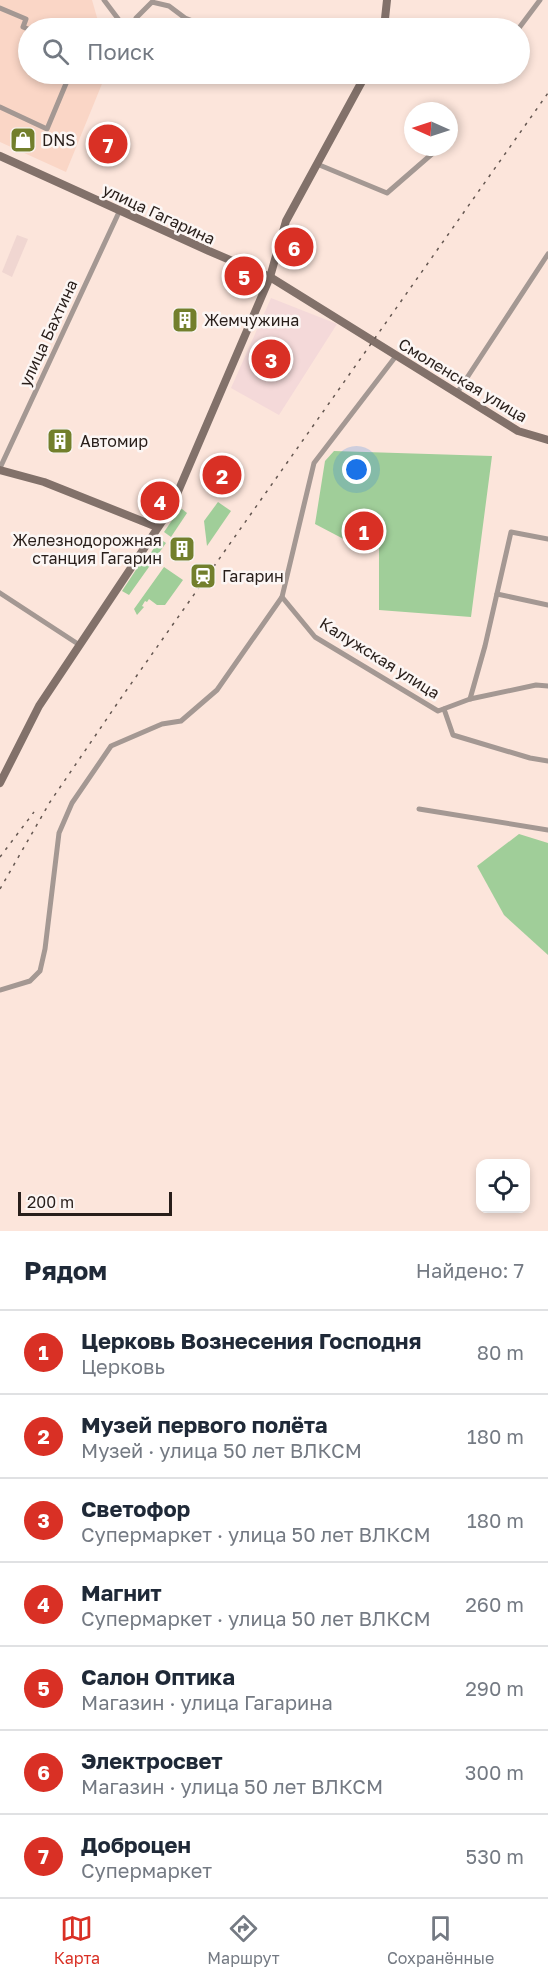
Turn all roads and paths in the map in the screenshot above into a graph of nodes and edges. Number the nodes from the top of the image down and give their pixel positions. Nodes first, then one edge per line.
1 (104, 0) edge
2 (387, 0) edge
3 (540, 0) edge
4 (0, 8) edge
5 (24, 18) edge
6 (118, 18) edge
7 (136, 18) edge
8 (185, 18) edge
9 (385, 18) edge
10 (526, 18) edge
11 (66, 84) edge
12 (361, 84) edge
13 (0, 107) edge
14 (0, 156) edge
15 (430, 156) edge
16 (317, 164) junction
17 (120, 210) junction
18 (548, 254) edge
19 (270, 277) junction
20 (367, 337) joint
21 (396, 356) junction
22 (457, 393) junction
23 (548, 440) edge
24 (0, 469) edge
25 (158, 527) junction
26 (548, 539) edge
27 (0, 593) edge
28 (497, 594) junction
29 (282, 597) junction
30 (548, 605) edge
31 (78, 644) junction
32 (548, 687) edge
33 (470, 699) junction
34 (444, 709) junction
35 (548, 760) edge
36 (0, 783) edge
37 (418, 809) dead end
38 (548, 830) edge
39 (0, 990) edge

1 - 6 street
2 - 9 main road
3 - 10 street
4 - 5 street
7 - 8 street
11 - 13 street
12 - 16 main road
14 - 17 main road, улица Гагарина
15 - 16 street
16 - 19 main road
17 - 19 main road, улица Гагарина
17 - 24 street, улица Бахтина
18 - 22 street
19 - 20 main road, улица Гагарина
19 - 25 main road
20 - 21 main road, Смоленская улица
21 - 22 main road, Смоленская улица
21 - 29 street
22 - 23 main road, Смоленская улица
24 - 25 main road
25 - 31 main road
26 - 28 street
27 - 31 street
28 - 30 street
28 - 33 street
29 - 34 street, Калужская улица
29 - 39 street
31 - 36 main road
32 - 33 street, Калужская улица
33 - 34 street, Калужская улица
34 - 35 street
37 - 38 street

